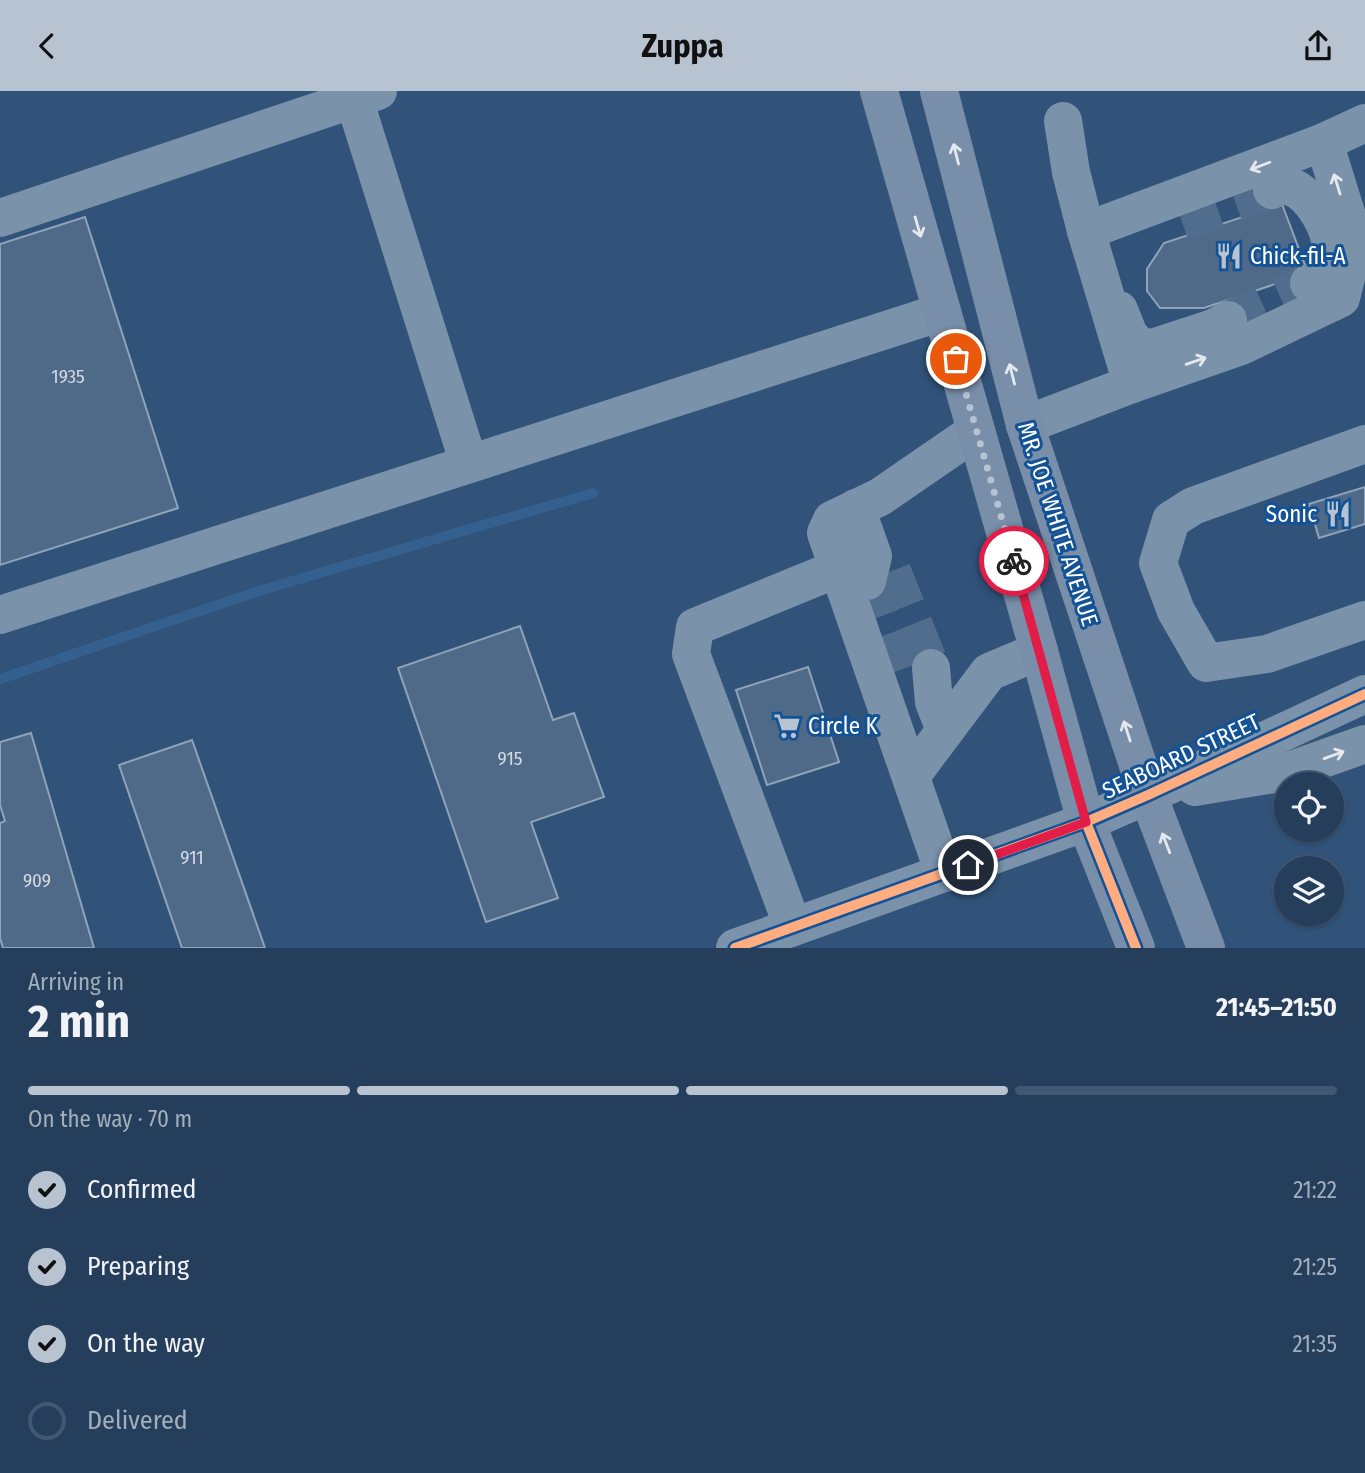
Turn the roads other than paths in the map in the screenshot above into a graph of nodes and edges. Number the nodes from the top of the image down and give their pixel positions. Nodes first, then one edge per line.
1 (879, 91) edge
2 (939, 91) edge
3 (366, 95) edge
4 (1063, 121) dead end
5 (1365, 123) edge
6 (1324, 142) junction
7 (1272, 190) tunnel mouth
8 (0, 218) edge
9 (1182, 222) tunnel mouth
10 (1102, 225) junction
11 (1099, 275) junction
12 (1309, 283) tunnel mouth
13 (942, 312) junction
14 (1228, 320) tunnel mouth
15 (1132, 384) junction
16 (1025, 425) junction
17 (976, 431) junction
18 (1365, 444) edge
19 (469, 464) junction
20 (868, 569) junction
21 (0, 615) edge
22 (1365, 619) edge
23 (1040, 651) junction
24 (1365, 694) edge
25 (1365, 744) edge
26 (911, 776) junction
27 (1148, 795) junction
28 (1086, 822) junction
29 (944, 873) junction
30 (793, 927) junction
31 (735, 948) edge
32 (1136, 948) edge
33 (1206, 948) edge

1 -> 13 main road
16 -> 2 main road, MR. JOE WHITE AVENUE
3 - 8 street
3 - 19 street
4 - 10 street
5 - 6 street
6 -> 10 street
15 -> 6 street
7 - 12 street
9 - 10 street
10 - 11 street
11 - 14 street
11 - 15 street
13 - 17 main road
13 - 19 street
15 - 16 street
27 -> 16 main road, MR. JOE WHITE AVENUE
17 - 20 street
17 - 23 main road
18 - 22 street
19 - 21 street
20 - 26 street
20 - 30 street
23 - 26 street
23 - 28 main road
24 - 27 street, SEABOARD STREET
27 -> 25 street, SEABOARD STREET
26 - 29 street
27 - 28 street, SEABOARD STREET
33 -> 27 main road, MR. JOE WHITE AVENUE
28 - 29 street, SEABOARD STREET
28 - 32 main road
29 - 30 street, SEABOARD STREET
30 - 31 street, SEABOARD STREET

